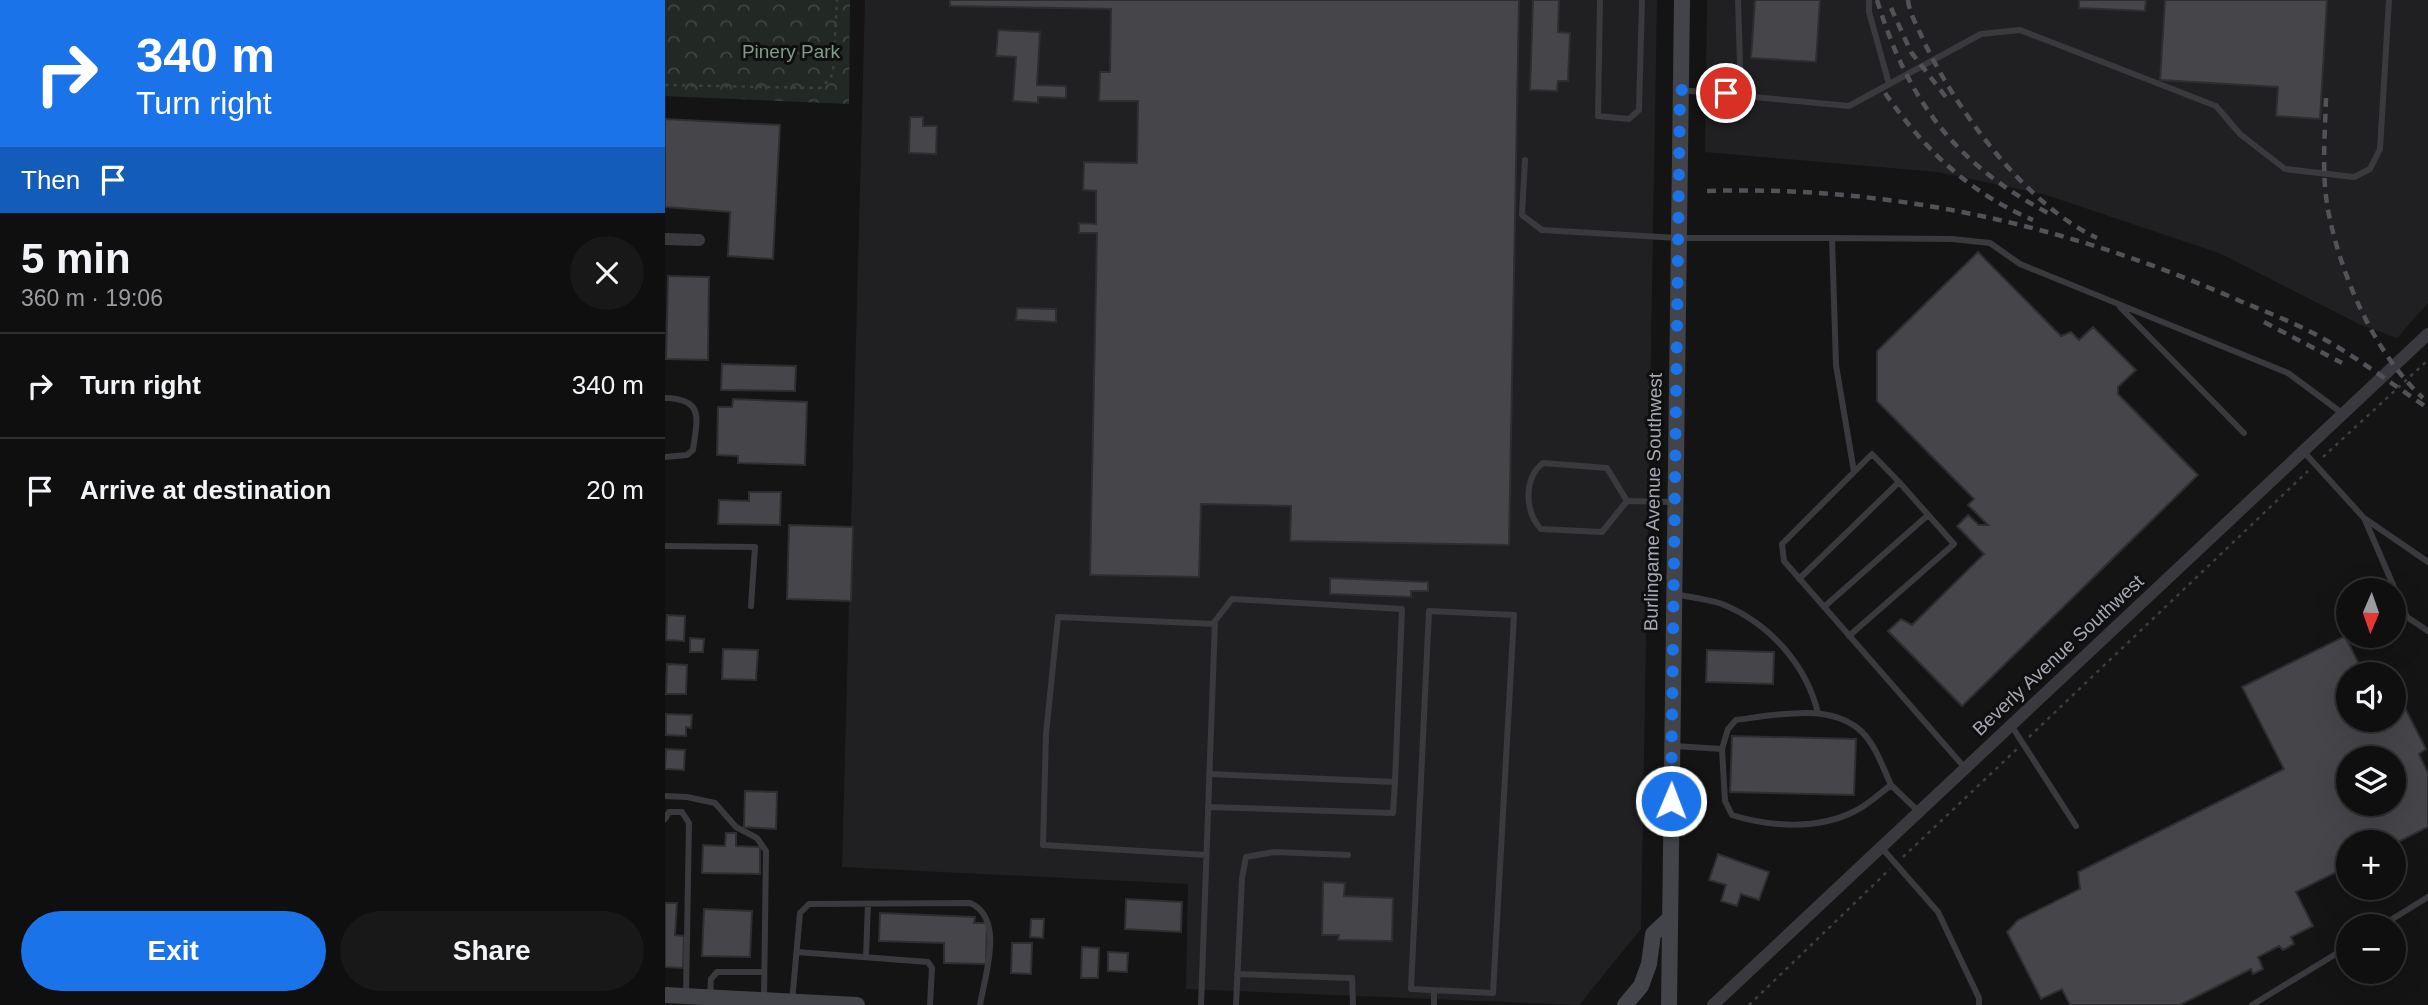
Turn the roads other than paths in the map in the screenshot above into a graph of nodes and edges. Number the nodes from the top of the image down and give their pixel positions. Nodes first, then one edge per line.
1 (1600, 0) edge
2 (1642, 0) edge
3 (1682, 0) edge
4 (1738, 0) edge
5 (1869, 0) edge
6 (2389, 0) edge
7 (1889, 84) junction
8 (1680, 90) junction
9 (1741, 95) junction
10 (1525, 160) dead end
11 (1678, 238) junction
12 (1832, 238) junction
13 (665, 239) edge
14 (699, 240) dead end
15 (2116, 303) junction
16 (2425, 340) edge
17 (665, 398) edge
18 (2344, 414) junction
19 (2244, 433) dead end
20 (2304, 452) junction
21 (665, 457) edge
22 (1854, 472) junction
23 (1899, 482) junction
24 (1627, 501) junction
25 (1674, 502) junction
26 (1928, 516) junction
27 (2364, 518) junction
28 (665, 546) edge
29 (2428, 562) edge
30 (1799, 579) junction
31 (1672, 594) junction
32 (751, 606) dead end
33 (1824, 607) junction
34 (1215, 624) junction
35 (2428, 631) edge
36 (1849, 636) junction
37 (1818, 713) junction
38 (2011, 725) junction
39 (1672, 746) junction
40 (1722, 749) junction
41 (1965, 768) junction
42 (1209, 774) junction
43 (1395, 782) junction
44 (1891, 785) junction
45 (665, 796) edge
46 (1208, 807) junction
47 (1919, 812) junction
48 (665, 819) edge
49 (2076, 826) dead end
50 (1881, 847) junction
51 (1206, 855) junction
52 (1348, 855) dead end
53 (2428, 897) edge
54 (868, 904) junction
55 (2400, 914) edge
56 (1669, 918) junction
57 (797, 952) junction
58 (2336, 954) edge
59 (866, 956) junction
60 (764, 972) junction
61 (1237, 974) junction
62 (1434, 991) junction
63 (665, 995) edge
64 (686, 996) junction
65 (710, 998) junction
66 (764, 1000) junction
67 (792, 1002) junction
68 (845, 1005) edge
69 (857, 1005) edge
70 (930, 1005) edge
71 (980, 1005) edge
72 (1201, 1005) edge
73 (1236, 1005) edge
74 (1353, 1005) edge
75 (1434, 1005) edge
76 (1625, 1005) edge
77 (1669, 1005) edge
78 (1713, 1005) edge
79 (1979, 1005) edge
80 (2252, 1005) edge

1 - 2 lane
3 - 8 street, Burlingame Avenue Southwest
4 - 9 lane
5 - 7 lane
6 - 7 lane
7 - 9 lane
8 - 9 lane
8 - 11 street, Burlingame Avenue Southwest
10 - 11 lane
11 - 12 lane
11 - 25 street, Burlingame Avenue Southwest
12 - 15 lane
12 - 22 lane
13 - 14 street
15 - 18 lane
15 - 19 lane
16 - 18 street, Beverly Avenue Southwest
17 - 21 lane
18 - 20 street, Beverly Avenue Southwest
20 - 27 lane
20 - 38 street, Beverly Avenue Southwest
22 - 23 lane
22 - 30 lane
23 - 26 lane
23 - 30 lane
24 - 24 lane
24 - 25 lane
25 - 31 street, Burlingame Avenue Southwest
26 - 33 lane
26 - 36 lane
27 - 29 lane
27 - 35 lane
28 - 32 lane
30 - 33 lane
31 - 37 lane
31 - 39 street, Burlingame Avenue Southwest
33 - 36 lane
34 - 42 lane
34 - 43 lane
34 - 51 lane
36 - 41 lane
37 - 40 lane
37 - 44 lane
38 - 41 street, Beverly Avenue Southwest
38 - 49 lane
39 - 40 lane
39 - 56 street, Burlingame Avenue Southwest
40 - 44 lane
41 - 47 street, Beverly Avenue Southwest
42 - 43 lane
42 - 46 lane
43 - 46 lane
44 - 47 lane
45 - 60 lane
46 - 51 lane
47 - 50 street, Beverly Avenue Southwest
48 - 64 lane
50 - 78 street, Beverly Avenue Southwest
50 - 79 lane
51 - 72 lane
52 - 61 lane
53 - 55 lane
54 - 57 lane
54 - 59 lane
54 - 71 lane
56 - 76 street
56 - 77 street, Burlingame Avenue Southwest
57 - 59 lane
57 - 67 lane
58 - 80 lane
59 - 70 lane
60 - 65 lane
60 - 66 lane
61 - 73 lane
61 - 74 lane
62 - 62 lane
62 - 75 lane
63 - 64 street
64 - 65 street
65 - 66 street
66 - 67 street
67 - 68 street
68 - 69 street

